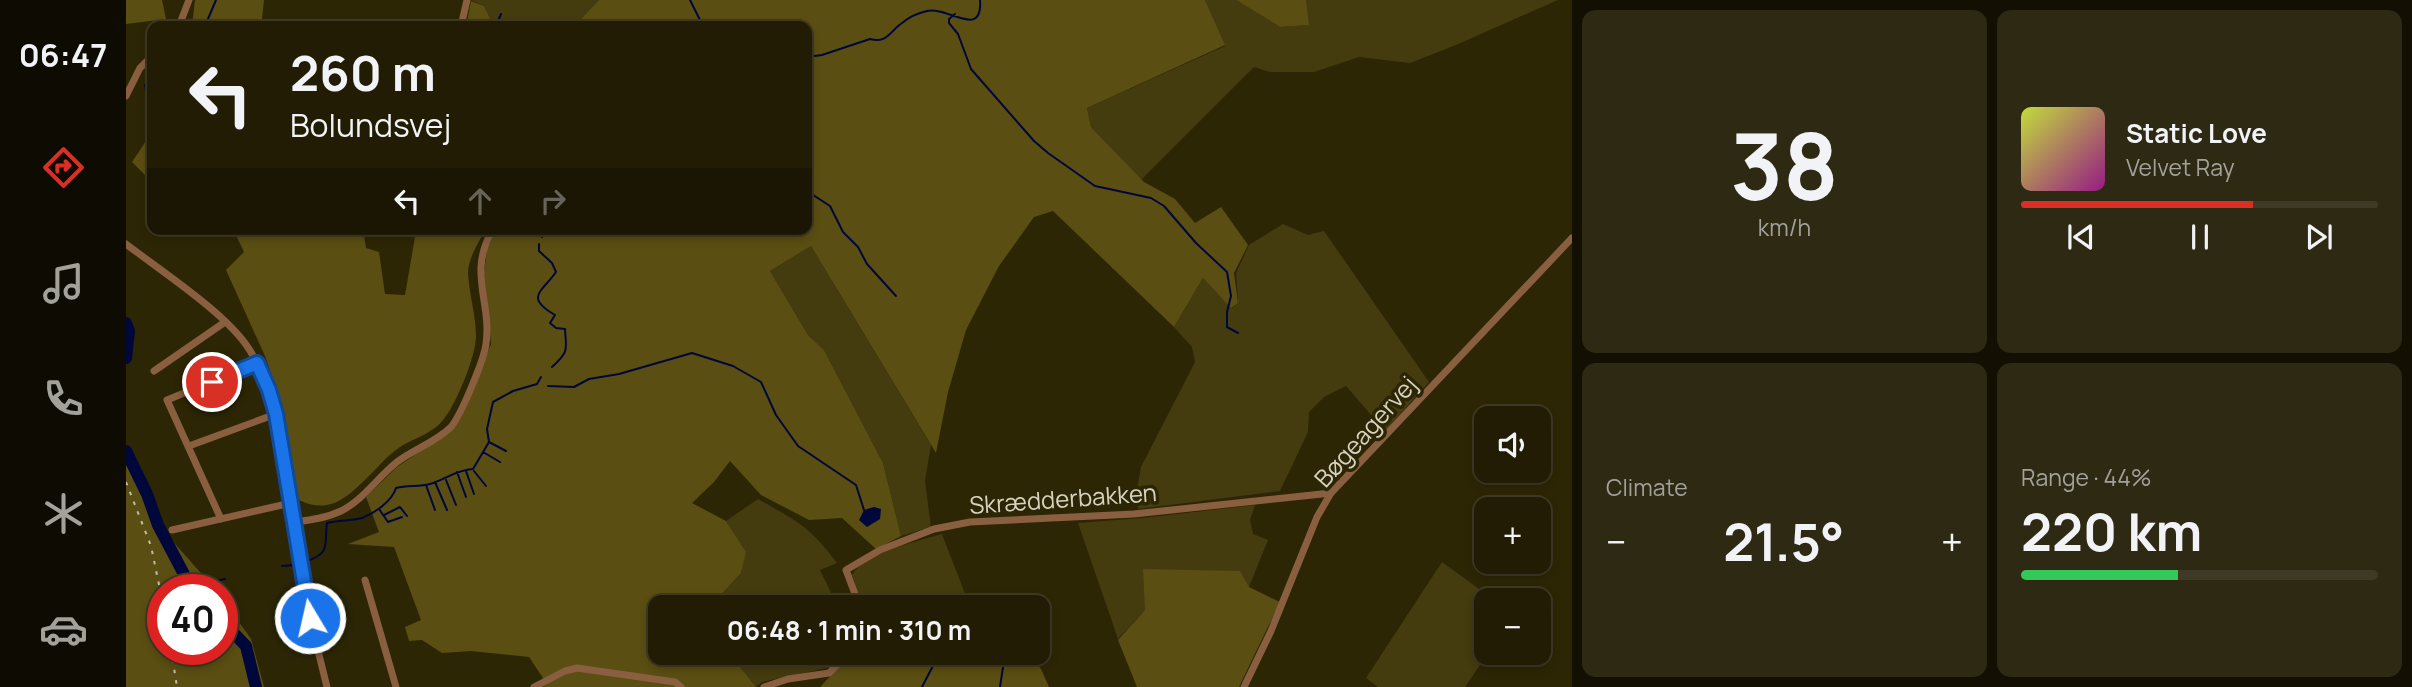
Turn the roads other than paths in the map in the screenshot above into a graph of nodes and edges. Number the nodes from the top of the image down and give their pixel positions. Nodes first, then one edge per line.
1 (189, 0) edge
2 (467, 0) edge
3 (181, 21) edge
4 (462, 21) edge
5 (147, 61) edge
6 (126, 96) edge
7 (490, 235) edge
8 (1572, 238) edge
9 (126, 244) edge
10 (225, 322) junction
11 (257, 363) junction
12 (154, 371) dead end
13 (276, 414) junction
14 (189, 446) junction
15 (1331, 493) junction
16 (291, 503) junction
17 (221, 519) junction
18 (295, 522) junction
19 (172, 530) dead end
20 (365, 580) dead end
21 (855, 595) edge
22 (837, 665) edge
23 (327, 687) edge
24 (396, 687) edge
25 (534, 687) edge
26 (681, 687) edge
27 (764, 687) edge
28 (1244, 687) edge

1 - 3 street
2 - 4 street
5 - 6 street
7 - 18 street
8 - 15 street, Bøgeagervej
9 - 10 street
10 - 11 street
10 - 12 street
11 - 13 street
11 - 14 street
13 - 14 street
13 - 16 street
14 - 17 street
15 - 21 street, Skrædderbakken
15 - 28 street, Bøgeagervej
16 - 17 street
16 - 18 street
17 - 19 street
18 - 23 street
20 - 24 street
22 - 27 street
25 - 26 street

